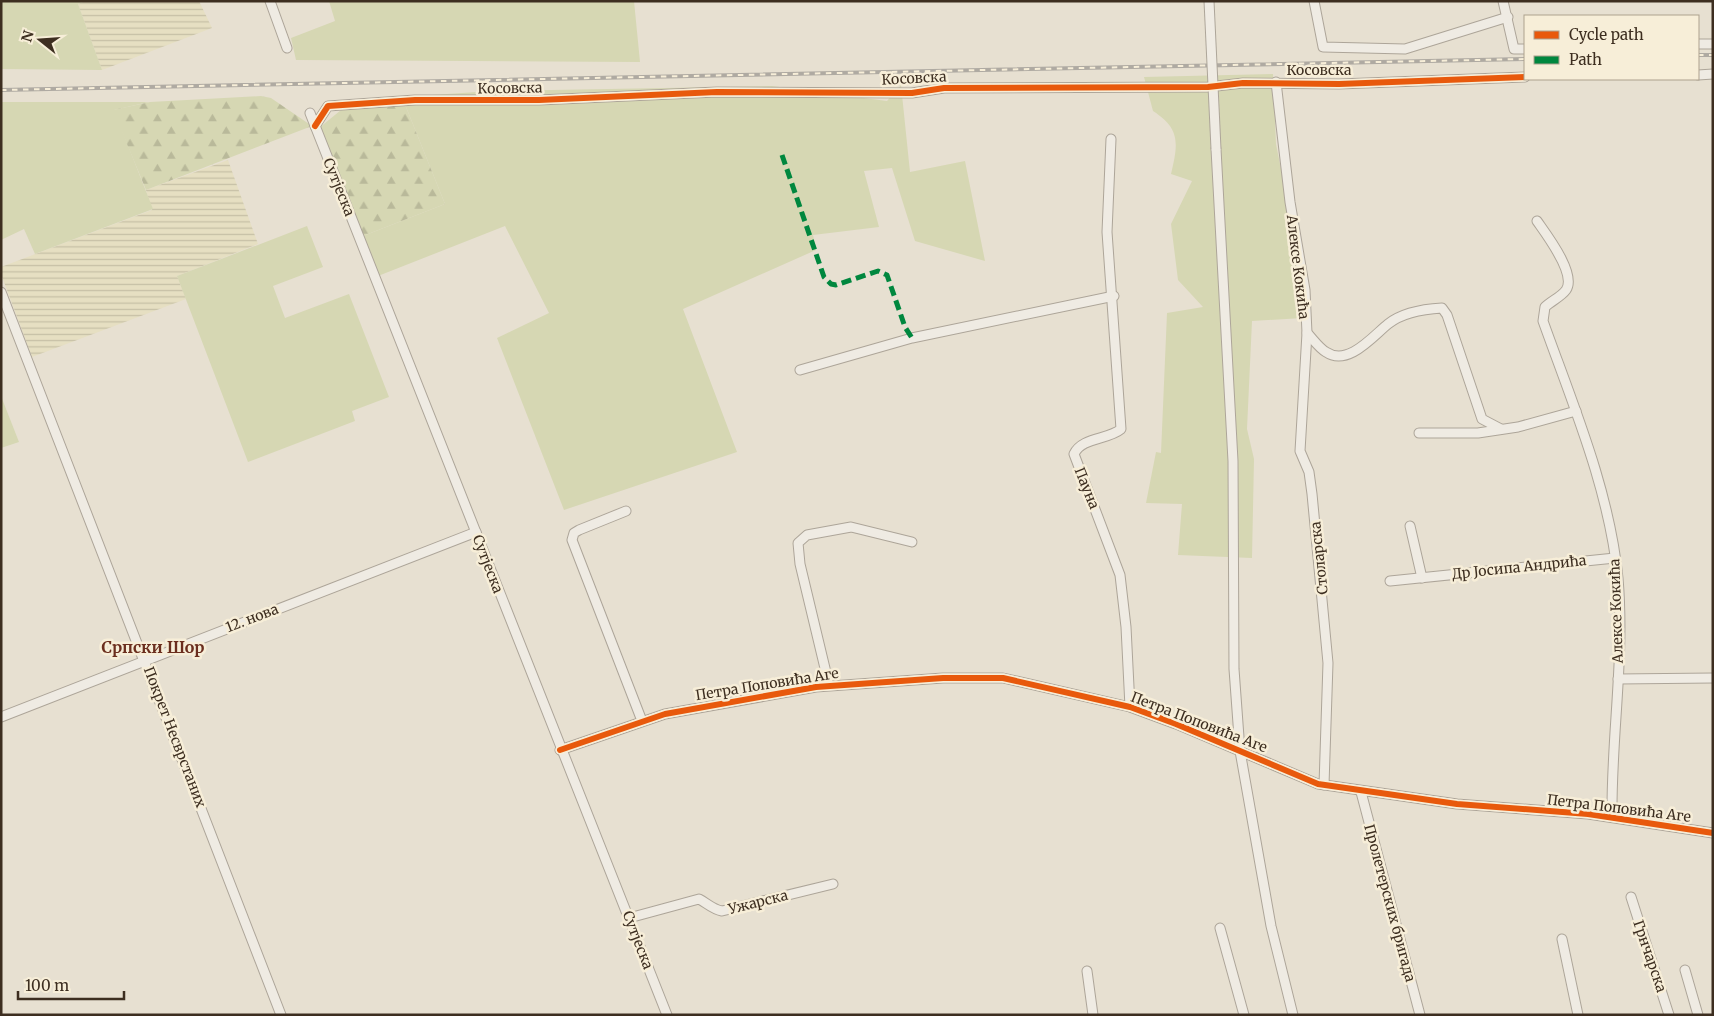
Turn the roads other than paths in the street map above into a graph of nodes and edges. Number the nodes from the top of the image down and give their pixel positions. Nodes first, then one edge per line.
1 (270, 1) edge
2 (1209, 1) edge
3 (1314, 1) edge
4 (1503, 1) edge
5 (1508, 16) junction
6 (1699, 44) edge
7 (1713, 44) edge
8 (287, 48) dead end
9 (1524, 49) edge
10 (1699, 74) edge
11 (1713, 74) edge
12 (1524, 77) edge
13 (1276, 82) junction
14 (310, 112) dead end
15 (315, 126) junction
16 (1111, 139) dead end
17 (1536, 220) dead end
18 (1, 292) edge
19 (1114, 296) junction
20 (1307, 333) junction
21 (800, 370) dead end
22 (1576, 411) junction
23 (1501, 429) junction
24 (1419, 433) dead end
25 (626, 511) dead end
26 (1410, 526) dead end
27 (476, 532) junction
28 (912, 542) dead end
29 (1615, 558) junction
30 (1422, 578) junction
31 (1390, 581) dead end
32 (145, 660) junction
33 (1713, 678) edge
34 (1618, 679) junction
35 (829, 685) junction
36 (1130, 707) junction
37 (1, 717) edge
38 (642, 722) junction
39 (560, 750) junction
40 (1240, 751) junction
41 (1324, 785) junction
42 (1361, 792) junction
43 (1612, 817) junction
44 (1713, 833) edge
45 (833, 884) dead end
46 (1631, 897) dead end
47 (629, 918) junction
48 (1220, 928) dead end
49 (1562, 939) dead end
50 (1685, 970) dead end
51 (1087, 971) dead end
52 (281, 1015) edge
53 (667, 1015) edge
54 (1093, 1015) edge
55 (1244, 1015) edge
56 (1293, 1015) edge
57 (1420, 1015) edge
58 (1578, 1015) edge
59 (1669, 1015) edge
60 (1698, 1015) edge

1 - 8 street
2 - 40 street, bridge
3 - 5 street
4 - 5 street
5 - 9 street
6 - 7 street
10 - 11 street
12 - 13 street, Косовска
13 - 15 street, Косовска
13 - 20 street, Алексе Кокића
14 - 15 street, Сутјеска
15 - 27 street, Сутјеска
16 - 19 street, Пауна
17 - 22 street, Алексе Кокића
18 - 32 street, Покрет Несврстаних
19 - 21 street
19 - 36 street, Пауна
20 - 23 street, Алексе Кокића
20 - 41 street, Столарска
22 - 23 street
22 - 29 street, Алексе Кокића
23 - 24 street
25 - 38 street
26 - 30 street
27 - 32 street, 12. нова
27 - 39 street, Сутјеска
28 - 35 street
29 - 30 street, Др Јосипа Андрића
29 - 34 street, Алексе Кокића
30 - 31 street, Др Јосипа Андрића
32 - 37 street, 12. нова
32 - 52 street, Покрет Несврстаних
33 - 34 street
34 - 43 street, Алексе Кокића
35 - 36 street, Петра Поповића Аге
35 - 38 street, Петра Поповића Аге
36 - 40 street, Петра Поповића Аге
38 - 39 street, Петра Поповића Аге
39 - 47 street, Сутјеска
40 - 41 street, Петра Поповића Аге
40 - 56 street
41 - 42 street, Петра Поповића Аге
42 - 43 street, Петра Поповића Аге
42 - 57 street, Пролетерских бригада
43 - 44 street, Петра Поповића Аге
45 - 47 street, Ужарска
46 - 59 street, Грнчарска
47 - 53 street, Сутјеска
48 - 55 street
49 - 58 street
50 - 60 street
51 - 54 street

